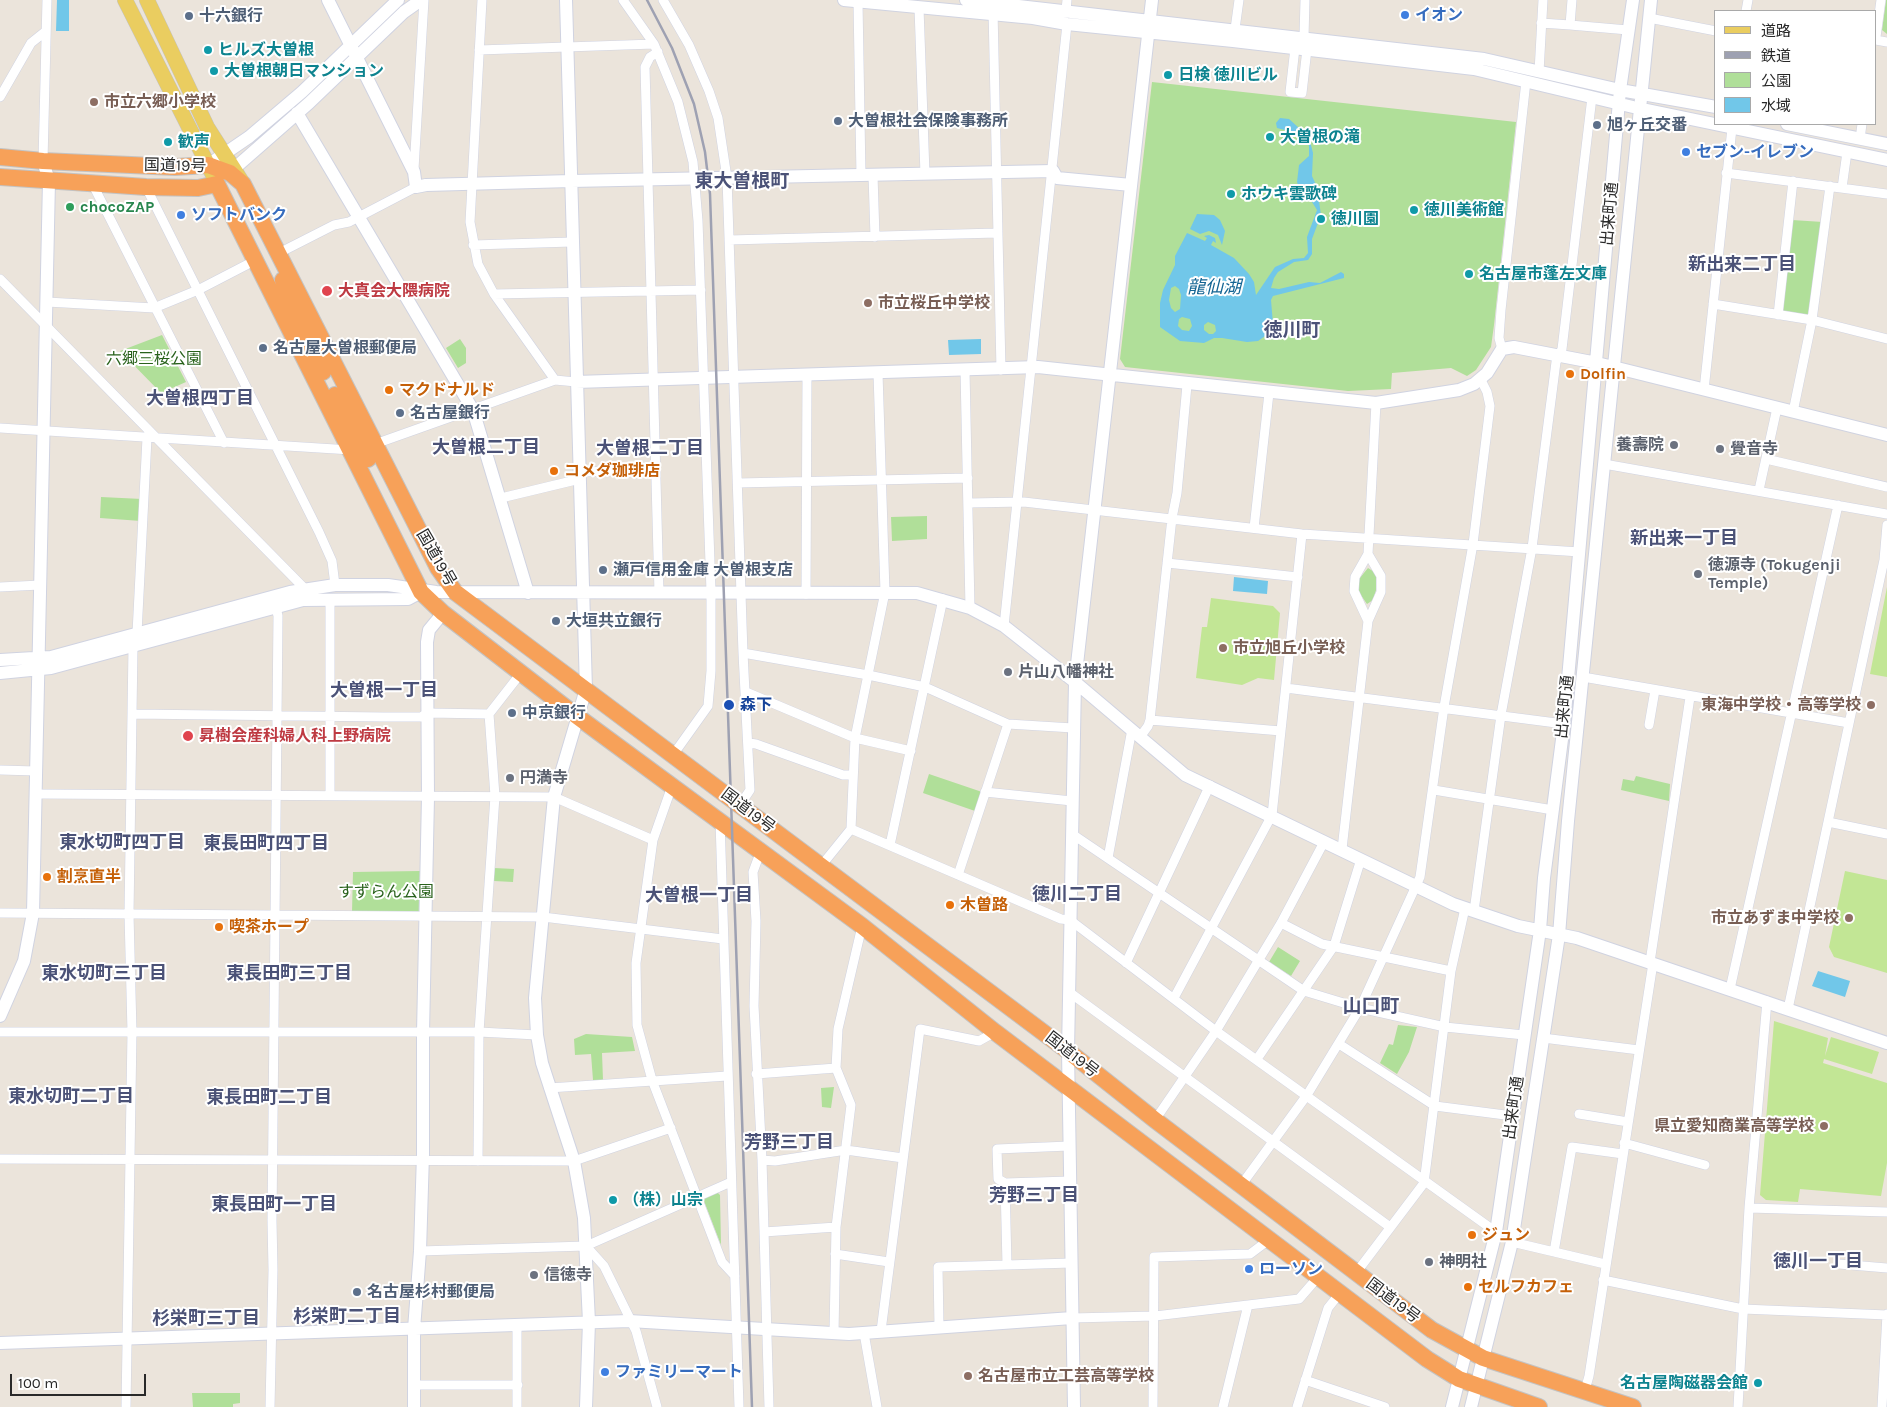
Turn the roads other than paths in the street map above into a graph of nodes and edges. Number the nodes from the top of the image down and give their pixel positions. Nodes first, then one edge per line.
1 (48, 0) edge
2 (125, 0) edge
3 (147, 0) edge
4 (328, 0) edge
5 (398, 0) edge
6 (422, 0) edge
7 (482, 0) edge
8 (566, 0) edge
9 (623, 0) edge
10 (663, 0) edge
11 (844, 0) edge
12 (966, 0) edge
13 (1152, 0) edge
14 (1239, 0) edge
15 (1305, 0) edge
16 (1543, 0) edge
17 (1572, 0) edge
18 (1633, 0) edge
19 (1651, 0) edge
20 (1881, 0) edge
21 (858, 2) junction
22 (1067, 5) edge
23 (993, 6) edge
24 (919, 8) junction
25 (1649, 18) junction
26 (1541, 23) junction
27 (1067, 24) junction
28 (1570, 25) junction
29 (1148, 27) junction
30 (1235, 29) junction
31 (1628, 30) junction
32 (46, 31) junction
33 (1714, 31) edge
34 (1877, 31) edge
35 (1302, 45) junction
36 (350, 46) junction
37 (568, 46) junction
38 (656, 48) junction
39 (479, 50) junction
40 (357, 59) junction
41 (1539, 72) junction
42 (1526, 81) junction
43 (1620, 90) junction
44 (1641, 93) junction
45 (1592, 96) junction
46 (0, 97) edge
47 (1619, 104) junction
48 (1714, 107) edge
49 (1639, 108) junction
50 (297, 113) junction
51 (1714, 124) edge
52 (1718, 125) edge
53 (1792, 125) edge
54 (1862, 125) edge
55 (1732, 128) junction
56 (1860, 138) junction
57 (1887, 144) edge
58 (1847, 152) junction
59 (226, 154) junction
60 (0, 157) edge
61 (1887, 160) edge
62 (43, 161) junction
63 (208, 165) junction
64 (232, 171) junction
65 (1053, 171) junction
66 (414, 172) junction
67 (996, 173) junction
68 (1726, 173) junction
69 (925, 174) junction
70 (867, 176) junction
71 (0, 177) edge
72 (726, 178) junction
73 (647, 179) junction
74 (694, 179) junction
75 (49, 181) junction
76 (571, 181) junction
77 (1793, 181) junction
78 (92, 183) junction
79 (217, 184) junction
80 (472, 184) junction
81 (1131, 185) junction
82 (1830, 186) junction
83 (146, 187) junction
84 (198, 188) junction
85 (416, 188) junction
86 (1842, 188) junction
87 (1887, 194) edge
88 (231, 209) junction
89 (358, 217) junction
90 (266, 228) junction
91 (998, 233) junction
92 (875, 237) junction
93 (729, 240) junction
94 (572, 242) junction
95 (473, 245) junction
96 (279, 253) junction
97 (254, 261) junction
98 (0, 280) edge
99 (198, 290) junction
100 (701, 290) junction
101 (651, 291) junction
102 (573, 293) junction
103 (494, 294) junction
104 (47, 302) junction
105 (1713, 304) junction
106 (154, 308) junction
107 (1778, 315) junction
108 (1812, 320) junction
109 (46, 326) junction
110 (1887, 340) edge
111 (1502, 349) junction
112 (301, 352) junction
113 (1559, 355) junction
114 (1597, 363) junction
115 (1031, 368) junction
116 (1613, 369) junction
117 (965, 370) junction
118 (1001, 370) junction
119 (878, 373) junction
120 (807, 375) junction
121 (1109, 375) junction
122 (734, 377) junction
123 (704, 379) junction
124 (555, 380) junction
125 (653, 380) junction
126 (1481, 380) junction
127 (576, 382) junction
128 (1187, 384) junction
129 (332, 390) junction
130 (1704, 390) junction
131 (1269, 393) junction
132 (1376, 403) junction
133 (1777, 408) junction
134 (473, 410) junction
135 (1793, 412) junction
136 (0, 428) edge
137 (44, 431) junction
138 (1887, 435) edge
139 (151, 438) junction
140 (224, 443) junction
141 (375, 444) junction
142 (277, 446) junction
143 (351, 450) junction
144 (1766, 459) junction
145 (1604, 464) junction
146 (655, 470) junction
147 (375, 473) dead end
148 (580, 476) junction
149 (968, 478) junction
150 (882, 480) junction
151 (807, 481) junction
152 (738, 483) junction
153 (1887, 487) edge
154 (1759, 490) junction
155 (501, 498) junction
156 (1017, 502) junction
157 (969, 503) junction
158 (1838, 505) junction
159 (1094, 510) junction
160 (1887, 514) edge
161 (1172, 518) junction
162 (1887, 525) edge
163 (1254, 528) junction
164 (1302, 534) junction
165 (1368, 539) junction
166 (1473, 544) junction
167 (1532, 548) junction
168 (1580, 552) junction
169 (1368, 554) junction
170 (1167, 563) junction
171 (1298, 577) junction
172 (40, 585) junction
173 (335, 585) junction
174 (0, 587) edge
175 (305, 589) junction
176 (711, 591) junction
177 (420, 592) junction
178 (456, 592) junction
179 (885, 592) junction
180 (528, 593) junction
181 (583, 593) junction
182 (659, 593) junction
183 (740, 593) junction
184 (806, 594) junction
185 (330, 599) junction
186 (943, 599) junction
187 (276, 607) junction
188 (970, 608) junction
189 (443, 612) junction
190 (1368, 621) junction
191 (1004, 626) junction
192 (137, 633) junction
193 (133, 647) junction
194 (742, 653) junction
195 (0, 660) edge
196 (38, 665) junction
197 (0, 672) edge
198 (520, 673) junction
199 (868, 674) junction
200 (1583, 677) junction
201 (1075, 682) junction
202 (925, 687) junction
203 (1286, 688) junction
204 (586, 689) junction
205 (1655, 690) junction
206 (746, 692) junction
207 (1690, 697) junction
208 (1358, 698) junction
209 (1444, 707) junction
210 (428, 713) junction
211 (133, 714) junction
212 (489, 714) junction
213 (1790, 714) junction
214 (1501, 715) junction
215 (276, 716) junction
216 (330, 716) junction
217 (578, 717) junction
218 (1150, 720) junction
219 (1849, 723) junction
220 (1008, 724) junction
221 (1564, 724) junction
222 (1649, 725) dead end
223 (1073, 728) junction
224 (1281, 731) junction
225 (1136, 733) junction
226 (855, 738) junction
227 (748, 744) junction
228 (911, 751) junction
229 (673, 755) junction
230 (0, 770) edge
231 (36, 771) junction
232 (853, 775) junction
233 (672, 786) junction
234 (1210, 786) junction
235 (1434, 790) junction
236 (985, 792) junction
237 (36, 794) junction
238 (132, 794) junction
239 (276, 795) junction
240 (330, 795) junction
241 (495, 796) junction
242 (554, 796) junction
243 (428, 797) junction
244 (1490, 800) junction
245 (1072, 801) junction
246 (740, 805) junction
247 (1553, 810) junction
248 (1272, 816) junction
249 (720, 821) junction
250 (1828, 822) junction
251 (851, 829) junction
252 (1072, 834) junction
253 (1887, 834) edge
254 (653, 840) junction
255 (1324, 842) junction
256 (890, 845) junction
257 (1342, 849) junction
258 (760, 853) junction
259 (1108, 858) junction
260 (1361, 859) junction
261 (821, 866) junction
262 (958, 875) junction
263 (1416, 886) junction
264 (1159, 895) junction
265 (1470, 910) junction
266 (0, 913) edge
267 (33, 913) junction
268 (129, 914) junction
269 (275, 914) junction
270 (426, 916) junction
271 (487, 916) junction
272 (543, 917) junction
273 (1070, 920) junction
274 (1281, 923) junction
275 (862, 926) junction
276 (640, 928) junction
277 (1211, 930) junction
278 (1540, 930) junction
279 (1559, 934) junction
280 (723, 939) junction
281 (1334, 946) junction
282 (1384, 956) junction
283 (1257, 961) junction
284 (1126, 963) junction
285 (1651, 963) junction
286 (1451, 971) junction
287 (1730, 989) junction
288 (1069, 992) junction
289 (1304, 992) junction
290 (1174, 998) junction
291 (1767, 1002) junction
292 (1360, 1008) junction
293 (1788, 1009) junction
294 (0, 1016) edge
295 (1445, 1027) junction
296 (1216, 1031) junction
297 (0, 1032) edge
298 (132, 1032) junction
299 (479, 1032) junction
300 (995, 1032) junction
301 (274, 1033) junction
302 (422, 1033) junction
303 (537, 1035) junction
304 (1524, 1035) junction
305 (1544, 1038) junction
306 (1887, 1043) edge
307 (1338, 1044) junction
308 (1639, 1050) junction
309 (1068, 1051) junction
310 (1257, 1059) junction
311 (836, 1068) junction
312 (756, 1074) junction
313 (727, 1076) junction
314 (1186, 1076) junction
315 (652, 1080) junction
316 (549, 1088) junction
317 (1069, 1088) junction
318 (1307, 1094) junction
319 (1435, 1106) junction
320 (1579, 1114) dead end
321 (1513, 1116) junction
322 (1155, 1120) junction
323 (1628, 1122) junction
324 (671, 1128) junction
325 (1274, 1141) junction
326 (1624, 1143) junction
327 (1069, 1146) junction
328 (846, 1150) junction
329 (1623, 1154) junction
330 (903, 1158) junction
331 (0, 1159) edge
332 (130, 1160) junction
333 (762, 1160) junction
334 (273, 1161) junction
335 (421, 1161) junction
336 (478, 1161) junction
337 (574, 1161) junction
338 (1704, 1165) dead end
339 (1070, 1181) junction
340 (731, 1182) junction
341 (1005, 1183) junction
342 (1424, 1183) junction
343 (1242, 1184) junction
344 (697, 1196) junction
345 (1749, 1208) junction
346 (1887, 1212) edge
347 (836, 1227) junction
348 (1390, 1227) junction
349 (764, 1232) junction
350 (1496, 1232) junction
351 (1270, 1239) junction
352 (1512, 1242) junction
353 (586, 1246) junction
354 (420, 1251) junction
355 (1554, 1252) junction
356 (835, 1254) junction
357 (889, 1262) junction
358 (1071, 1264) junction
359 (1605, 1264) junction
360 (1839, 1264) dead end
361 (1007, 1265) junction
362 (1887, 1268) edge
363 (1356, 1273) junction
364 (735, 1276) junction
365 (1319, 1276) junction
366 (1603, 1280) junction
367 (1340, 1293) junction
368 (1248, 1305) junction
369 (1743, 1309) junction
370 (1887, 1315) edge
371 (1155, 1316) junction
372 (1072, 1318) junction
373 (629, 1321) junction
374 (588, 1322) junction
375 (517, 1325) junction
376 (736, 1327) junction
377 (940, 1327) junction
378 (414, 1329) junction
379 (765, 1329) junction
380 (880, 1331) junction
381 (834, 1333) junction
382 (864, 1333) junction
383 (271, 1334) junction
384 (128, 1339) junction
385 (0, 1343) edge
386 (1467, 1350) junction
387 (1483, 1358) junction
388 (1459, 1379) junction
389 (1305, 1380) junction
390 (414, 1385) junction
391 (518, 1385) junction
392 (1477, 1386) junction
393 (1585, 1390) junction
394 (126, 1407) edge
395 (270, 1407) edge
396 (414, 1407) edge
397 (517, 1407) edge
398 (586, 1407) edge
399 (657, 1407) edge
400 (739, 1407) edge
401 (769, 1407) edge
402 (877, 1407) edge
403 (1074, 1407) edge
404 (1153, 1407) edge
405 (1223, 1407) edge
406 (1297, 1407) edge
407 (1384, 1407) edge
408 (1452, 1407) edge
409 (1471, 1407) edge
410 (1539, 1407) edge
411 (1633, 1407) edge
412 (1738, 1407) edge
413 (1882, 1407) edge

1 - 32 street
2 - 63 main road
3 - 59 main road
4 - 36 street
5 - 36 street
6 - 40 street
6 - 66 street
7 - 39 street
8 - 37 street
9 - 38 street
10 - 72 street
11 - 21 street
12 - 23 street
13 - 29 street
14 - 30 street
15 - 35 street
16 - 26 street
17 - 28 street
18 - 31 street, 出来町通
19 - 25 street, 出来町通
20 - 34 street
21 - 24 street
21 - 70 street
22 - 23 street
22 - 29 street
23 - 24 street
23 - 27 street
23 - 67 street
24 - 69 street
25 - 33 street
25 - 44 street, 出来町通
26 - 28 street
26 - 41 street
27 - 29 street
27 - 65 street
28 - 31 street
29 - 30 street
29 - 35 street
29 - 81 street
30 - 35 street
31 - 43 street, 出来町通
32 - 46 street
32 - 62 street
35 - 41 street
35 - 42 street
36 - 40 street
36 - 59 street
37 - 38 street
37 - 39 street
37 - 76 street
38 - 73 street
38 - 74 street
39 - 80 street
40 - 50 street
40 - 66 street
41 - 43 street
42 - 45 street
42 - 111 street
43 - 44 street
43 - 47 street, 出来町通
44 - 48 street
44 - 49 street, 出来町通
45 - 47 street
45 - 113 street
47 - 49 street
47 - 114 street, 出来町通
49 - 51 street
49 - 116 street, 出来町通
50 - 64 street
50 - 89 street
52 - 55 street
53 - 56 street
54 - 56 street
55 - 58 street
55 - 68 street
56 - 57 street
58 - 61 street
58 - 86 street
59 - 63 street
59 - 64 main road
60 - 62 highway, 国道19号
62 - 63 highway, 国道19号
62 - 75 street
63 - 64 highway, 国道19号
63 - 79 main road
64 - 79 street
64 - 90 highway, 国道19号
65 - 67 street
65 - 81 street
65 - 115 street
66 - 85 street
67 - 69 street
67 - 91 street
68 - 77 street
68 - 105 street
69 - 70 street
70 - 72 street
70 - 92 street
71 - 75 highway, 国道19号
72 - 74 street
72 - 93 street
73 - 74 street
73 - 76 street
73 - 101 street
74 - 100 street
75 - 78 highway, 国道19号
75 - 104 street
76 - 80 street
76 - 94 street
77 - 82 street
77 - 107 street
78 - 83 highway, 国道19号
78 - 106 street
79 - 84 highway, 国道19号
79 - 88 highway, 国道19号
80 - 85 street
80 - 95 street
81 - 121 street
82 - 86 street
82 - 108 street
83 - 84 highway, 国道19号
83 - 99 street
84 - 88 highway
85 - 89 street
86 - 87 street
88 - 97 highway, 国道19号
89 - 96 street
89 - 134 street
90 - 96 highway, 国道19号
90 - 129 highway
91 - 92 street
91 - 118 street
92 - 93 street
93 - 122 street
94 - 95 street
94 - 102 street
95 - 103 street
96 - 141 highway, 国道19号
97 - 99 street
97 - 112 highway, 国道19号
98 - 109 street
99 - 106 street
99 - 142 street
100 - 101 street
100 - 123 street
101 - 102 street
101 - 125 street
102 - 103 street
102 - 127 street
103 - 124 street
104 - 106 street
104 - 109 street
105 - 107 street
105 - 130 street
106 - 140 street
107 - 108 street
108 - 110 street
108 - 135 street
109 - 137 street
109 - 139 street
111 - 113 street
111 - 126 street
112 - 129 highway
112 - 143 highway, 国道19号
113 - 114 street
113 - 167 street
114 - 116 street
114 - 168 street, 出来町通
115 - 118 street
115 - 121 street
115 - 156 street
116 - 130 street
116 - 145 street, 出来町通
117 - 118 street
117 - 119 street
117 - 149 street
119 - 120 street
119 - 150 street
120 - 122 street
120 - 151 street
121 - 128 street
121 - 159 street
122 - 123 street
122 - 152 street
123 - 125 street
123 - 176 street
124 - 127 street
124 - 134 street
125 - 127 street
125 - 146 street
126 - 132 street
126 - 166 street
127 - 148 street
128 - 131 street
128 - 161 street
129 - 147 highway
130 - 133 street
131 - 132 street
131 - 163 street
132 - 165 street
133 - 135 street
133 - 144 street
134 - 141 street
134 - 155 street
135 - 138 street
136 - 137 street
137 - 139 street
137 - 172 street
139 - 140 street
139 - 175 street
139 - 192 street
140 - 142 street
141 - 178 highway, 国道19号
142 - 143 street
142 - 173 street
143 - 177 highway, 国道19号
144 - 153 street
144 - 154 street
145 - 154 street
145 - 200 street, 出来町通
146 - 148 street
146 - 182 street
148 - 155 street
148 - 181 street
149 - 150 street
149 - 157 street
150 - 151 street
150 - 179 street
151 - 152 street
151 - 184 street
152 - 183 street
154 - 158 street
155 - 180 street
156 - 157 street
156 - 159 street
156 - 191 street
157 - 188 street
158 - 160 street
158 - 213 street
159 - 161 street
159 - 201 street
161 - 163 street
161 - 170 street
162 - 219 street
163 - 164 street
164 - 165 street
164 - 171 street
165 - 166 street
165 - 169 street
166 - 167 street
166 - 209 street
167 - 168 street
167 - 214 street
168 - 221 street, 出来町通
169 - 190 street
169 - 190 street
170 - 171 street
170 - 218 street
171 - 203 street
172 - 174 street
172 - 196 street
173 - 175 street
173 - 177 street
175 - 192 street
176 - 182 street
176 - 183 street
176 - 229 street
177 - 178 street
177 - 185 street
177 - 189 highway, 国道19号
178 - 180 street
178 - 204 highway, 国道19号
179 - 184 street
179 - 186 street
179 - 199 street
180 - 181 street
181 - 182 street
181 - 204 street
183 - 184 street
183 - 194 street
185 - 187 street
185 - 216 street
186 - 188 street
186 - 202 street
187 - 193 street
187 - 215 street
188 - 191 street
189 - 198 highway, 国道19号
189 - 210 street
190 - 208 street
191 - 201 street
192 - 196 street
193 - 196 street
193 - 211 street
194 - 199 street
194 - 206 street
195 - 196 street
196 - 197 street
196 - 231 street
198 - 212 street
198 - 217 highway, 国道19号
199 - 202 street
199 - 226 street
200 - 205 street
200 - 279 street, 出来町通
201 - 223 street
201 - 225 street
202 - 220 street
202 - 228 street
203 - 208 street
203 - 224 street
204 - 217 street
204 - 229 highway, 国道19号
205 - 207 street
205 - 222 street
206 - 226 street
206 - 227 street
207 - 213 street
207 - 285 street
208 - 209 street
208 - 257 street
209 - 214 street
209 - 235 street
210 - 212 street
210 - 216 street
210 - 243 street
211 - 215 street
211 - 238 street
212 - 241 street
213 - 219 street
213 - 287 street
214 - 221 street
214 - 244 street
215 - 216 street
215 - 239 street
216 - 240 street
217 - 233 highway, 国道19号
217 - 242 street
218 - 224 street
218 - 225 street
219 - 250 street
220 - 223 street
220 - 236 street
221 - 247 street, 出来町通
223 - 245 street
224 - 248 street
225 - 234 street
225 - 259 street
226 - 228 street
226 - 232 street
227 - 232 street
227 - 246 street
228 - 256 street
229 - 246 highway, 国道19号
230 - 231 street
231 - 237 street
232 - 251 street
233 - 249 highway, 国道19号
233 - 254 street
234 - 248 street
234 - 264 street
235 - 244 street
235 - 263 street
236 - 245 street
236 - 262 street
237 - 238 street
237 - 267 street
238 - 239 street
238 - 268 street
239 - 240 street
239 - 269 street
240 - 243 street
241 - 242 street
241 - 243 street
241 - 271 street
242 - 254 street
242 - 272 street
243 - 270 street
244 - 247 street
244 - 265 street
245 - 252 street
246 - 261 highway, 国道19号
247 - 278 street, 出来町通
248 - 255 street
248 - 277 street
249 - 258 highway, 国道19号
249 - 280 street
250 - 253 street
250 - 293 street
251 - 256 street
251 - 261 street
252 - 259 street
252 - 273 street
254 - 276 street
255 - 257 street
255 - 274 street
256 - 262 street
257 - 260 street
258 - 275 highway, 国道19号
258 - 312 street
259 - 264 street
260 - 263 street
260 - 281 street
261 - 309 highway, 国道19号
262 - 273 street
263 - 265 street
263 - 282 street
264 - 277 street
264 - 284 street
265 - 278 street
265 - 286 street
266 - 267 street
267 - 268 street
267 - 294 street
268 - 269 street
268 - 298 street
269 - 270 street
269 - 301 street
270 - 271 street
270 - 302 street
271 - 272 street
271 - 299 street
272 - 276 street
272 - 303 street
273 - 284 street
273 - 288 street
274 - 281 street
274 - 283 street
275 - 300 highway, 国道19号
275 - 311 street
276 - 280 street
276 - 315 street
277 - 283 street
277 - 290 street
278 - 279 street
278 - 304 street, 出来町通
279 - 285 street
279 - 305 street, 出来町通
280 - 313 street
281 - 282 street
281 - 289 street
282 - 286 street
282 - 292 street
283 - 289 street
283 - 296 street
284 - 290 street
285 - 287 street
285 - 308 street
286 - 295 street
287 - 291 street
288 - 309 street
288 - 314 street
289 - 292 street
289 - 310 street
290 - 296 street
291 - 293 street
291 - 345 street
292 - 295 street
292 - 307 street
293 - 306 street
295 - 304 street
295 - 319 street
296 - 310 street
296 - 314 street
297 - 298 street
298 - 301 street
298 - 332 street
299 - 302 street
299 - 303 street
299 - 336 street
300 - 317 highway, 国道19号
300 - 330 street
301 - 302 street
301 - 334 street
302 - 335 street
303 - 316 street
304 - 321 street, 出来町通
305 - 308 street
305 - 352 street, 出来町通
307 - 318 street
307 - 319 street
308 - 323 street
309 - 317 street
309 - 322 highway, 国道19号
310 - 318 street
311 - 312 street
311 - 328 street
312 - 333 street
313 - 315 street
313 - 340 street
314 - 322 street
314 - 325 street
315 - 316 street
315 - 324 street
316 - 337 street
317 - 327 street
317 - 351 highway, 国道19号
318 - 325 street
318 - 342 street
319 - 321 street
319 - 342 street
320 - 323 street
321 - 350 street, 出来町通
322 - 343 highway, 国道19号
323 - 326 street
324 - 337 street
324 - 344 street
325 - 343 street
325 - 348 street
326 - 329 street
326 - 338 street
327 - 339 street
327 - 341 street
328 - 330 street
328 - 333 street
328 - 347 street
329 - 355 street
329 - 359 street
330 - 357 street
331 - 332 street
332 - 334 street
332 - 384 street
333 - 349 street
334 - 335 street
334 - 383 street
335 - 336 street
335 - 354 street
336 - 337 street
337 - 353 street
339 - 341 street
339 - 358 street
340 - 344 street
340 - 364 street
341 - 361 street
342 - 348 street
342 - 350 street
343 - 363 highway, 国道19号
344 - 353 street
344 - 364 street
345 - 346 street
345 - 369 street
347 - 349 street
347 - 356 street
348 - 363 street
349 - 379 street
350 - 386 street, 出来町通
351 - 365 highway, 国道19号
351 - 371 street
352 - 355 street
352 - 387 street, 出来町通
353 - 354 street
353 - 373 street
353 - 374 street
354 - 378 street
355 - 359 street
356 - 357 street
356 - 381 street
357 - 380 street
358 - 361 street
358 - 372 street
359 - 366 street
360 - 362 street
361 - 377 street
363 - 386 highway, 国道19号
364 - 376 street
365 - 367 highway, 国道19号
365 - 368 street
366 - 369 street
366 - 393 street
367 - 388 highway, 国道19号
367 - 389 street
368 - 371 street
368 - 405 street
369 - 370 street
369 - 412 street
370 - 413 street
371 - 372 street
371 - 404 street
372 - 377 street
372 - 403 street
373 - 374 street
373 - 376 street
373 - 399 street
374 - 375 street
374 - 398 street
375 - 378 street
375 - 391 street
376 - 379 street
376 - 400 street
377 - 380 street
378 - 383 street
378 - 390 street
379 - 381 street
379 - 401 street
380 - 382 street
381 - 382 street
382 - 402 street
383 - 384 street
383 - 395 street
384 - 385 street
384 - 394 street
386 - 387 highway, 国道19号
386 - 388 street, 出来町通
387 - 392 street, 出来町通
387 - 393 highway, 国道19号
388 - 392 highway, 国道19号
388 - 408 street, 出来町通
389 - 406 street
389 - 407 street
390 - 391 street
390 - 396 street
391 - 397 street
392 - 409 street, 出来町通
392 - 410 highway, 国道19号
393 - 411 highway, 国道19号

